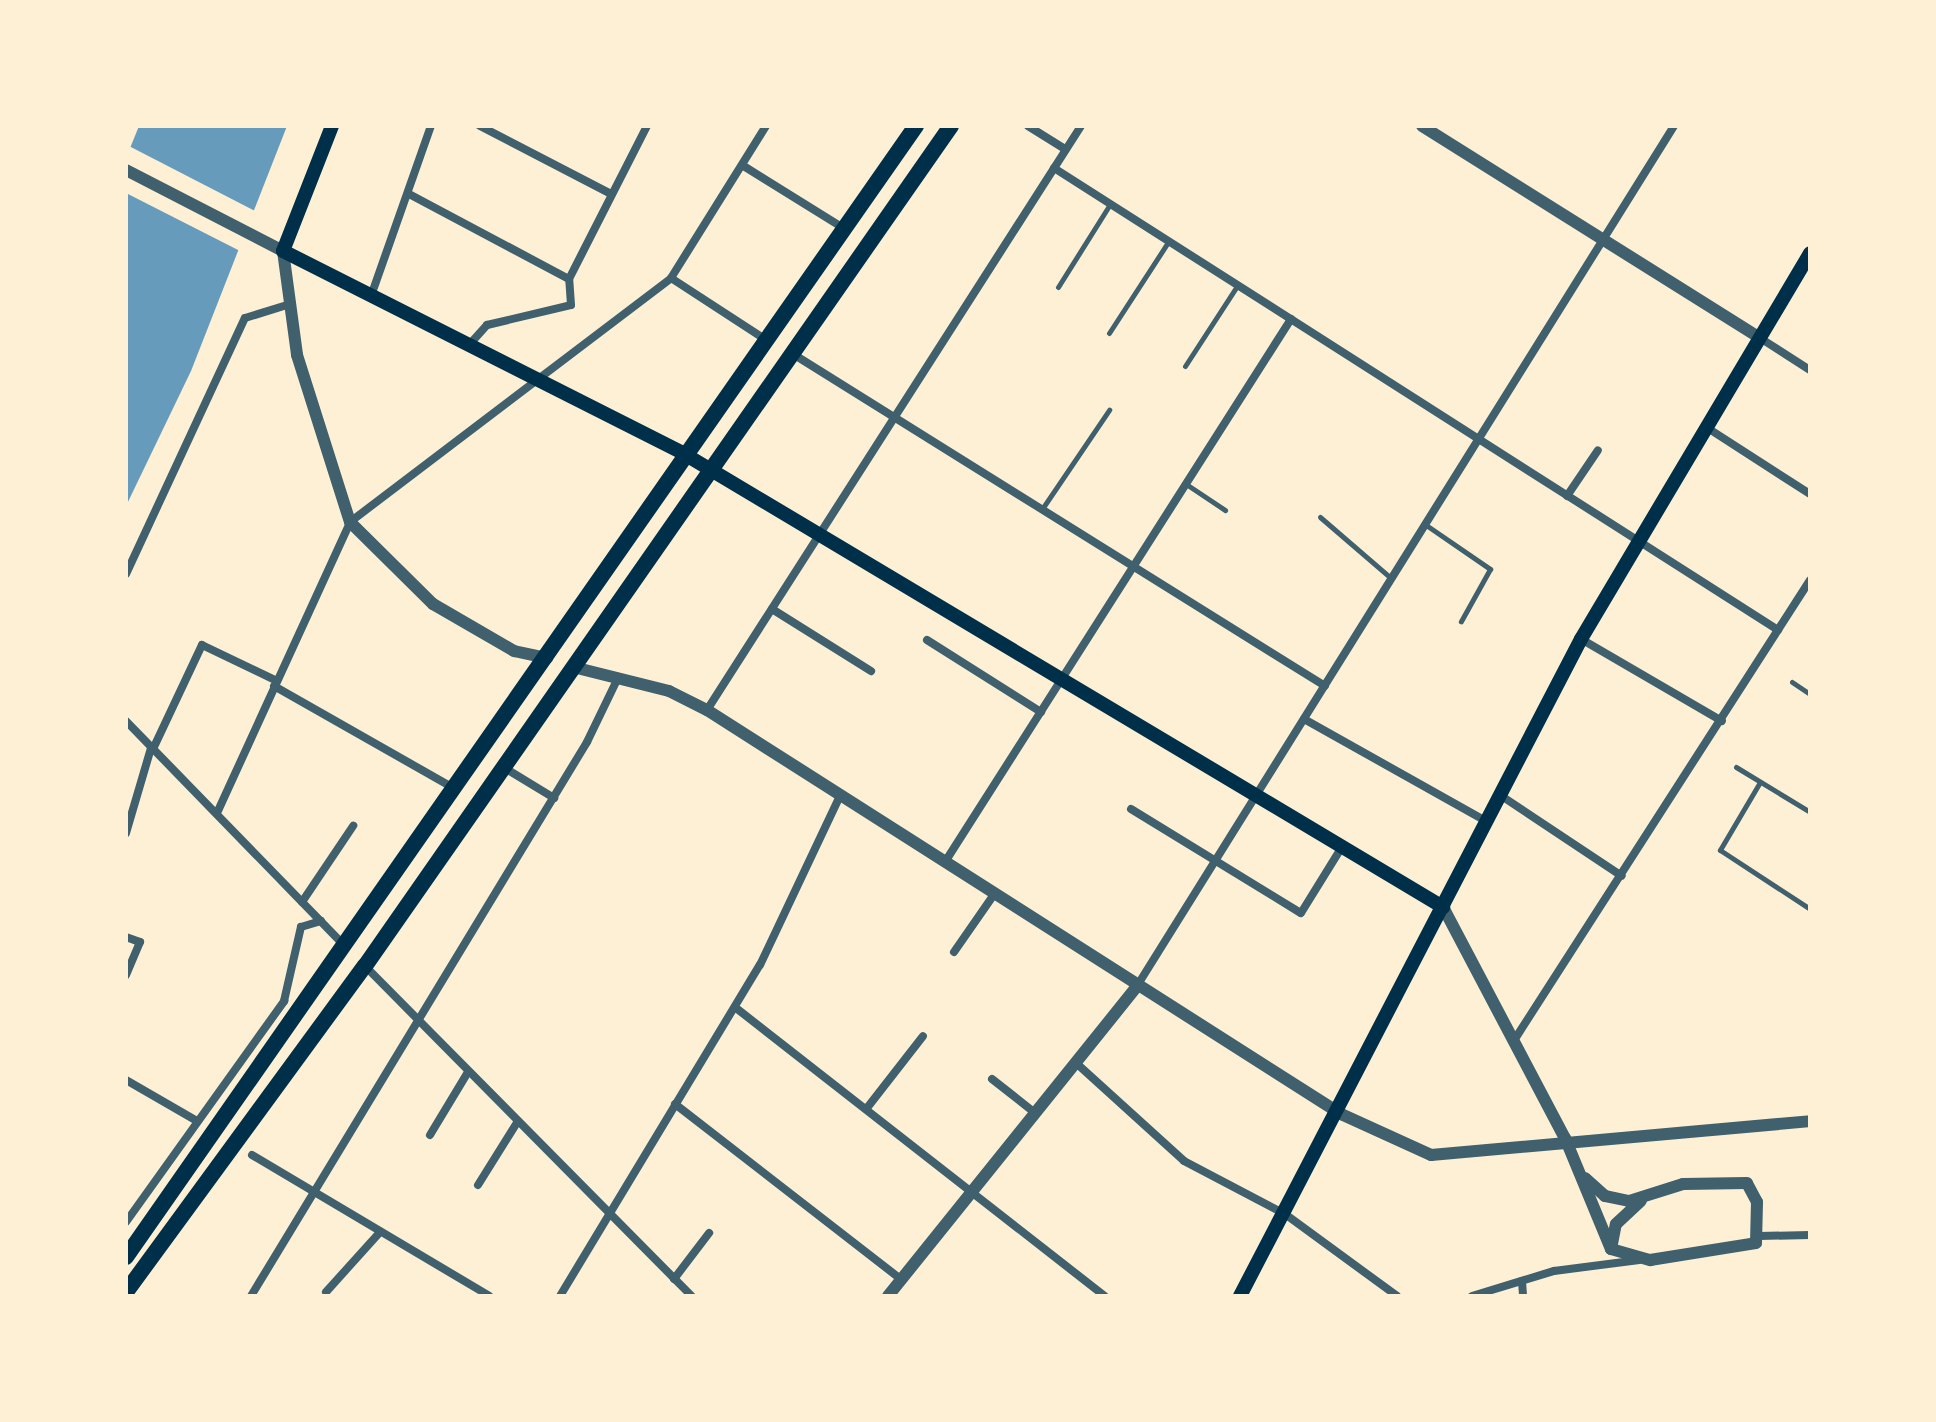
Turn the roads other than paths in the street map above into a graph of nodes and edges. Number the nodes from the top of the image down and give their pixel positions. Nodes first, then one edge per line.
1 (332, 126) edge
2 (431, 126) edge
3 (480, 126) edge
4 (647, 126) edge
5 (766, 126) edge
6 (916, 126) edge
7 (951, 126) edge
8 (1028, 126) edge
9 (1081, 126) edge
10 (1422, 126) edge
11 (1674, 126) edge
12 (1065, 149) junction
13 (742, 165) junction
14 (1054, 168) junction
15 (126, 170) edge
16 (409, 194) junction
17 (611, 194) junction
18 (1110, 204) junction
19 (845, 229) junction
20 (1604, 240) junction
21 (1169, 241) junction
22 (283, 251) junction
23 (1810, 253) edge
24 (671, 278) junction
25 (569, 279) junction
26 (1237, 285) junction
27 (1058, 287) dead end
28 (371, 296) junction
29 (287, 305) junction
30 (1291, 319) junction
31 (1109, 333) dead end
32 (1760, 338) junction
33 (766, 340) junction
34 (469, 345) junction
35 (791, 353) junction
36 (1185, 366) dead end
37 (1810, 370) edge
38 (533, 378) junction
39 (1109, 410) dead end
40 (896, 418) junction
41 (1705, 427) junction
42 (1480, 439) junction
43 (1598, 450) dead end
44 (686, 455) junction
45 (710, 470) junction
46 (1186, 484) junction
47 (1810, 494) edge
48 (1567, 496) junction
49 (1042, 509) junction
50 (1225, 510) dead end
51 (1320, 517) dead end
52 (350, 522) junction
53 (1426, 525) junction
54 (822, 535) junction
55 (1636, 540) junction
56 (1134, 566) junction
57 (126, 574) edge
58 (1392, 579) junction
59 (1810, 580) edge
60 (772, 609) junction
61 (1461, 621) dead end
62 (1778, 630) junction
63 (1581, 639) junction
64 (927, 640) dead end
65 (547, 658) junction
66 (573, 667) junction
67 (871, 671) dead end
68 (1061, 679) junction
69 (617, 680) junction
70 (1792, 682) dead end
71 (276, 683) junction
72 (1325, 686) junction
73 (1810, 694) edge
74 (707, 710) junction
75 (1041, 712) junction
76 (1304, 719) junction
77 (126, 721) edge
78 (1722, 721) junction
79 (152, 748) junction
80 (503, 766) junction
81 (1736, 767) dead end
82 (1760, 782) junction
83 (456, 790) junction
84 (1256, 795) junction
85 (1500, 795) junction
86 (840, 796) junction
87 (554, 798) junction
88 (1131, 809) dead end
89 (1810, 812) edge
90 (217, 813) junction
91 (1486, 821) junction
92 (353, 826) dead end
93 (126, 833) edge
94 (1342, 847) junction
95 (945, 862) junction
96 (1214, 863) junction
97 (1622, 876) junction
98 (995, 893) junction
99 (302, 902) junction
100 (1443, 907) junction
101 (1810, 909) edge
102 (321, 921) junction
103 (126, 937) edge
104 (345, 946) junction
105 (954, 952) dead end
106 (365, 966) junction
107 (126, 975) edge
108 (1137, 986) junction
109 (736, 1008) junction
110 (420, 1019) junction
111 (923, 1036) dead end
112 (1513, 1042) junction
113 (1075, 1062) junction
114 (468, 1072) junction
115 (992, 1079) dead end
116 (126, 1080) edge
117 (675, 1104) junction
118 (867, 1108) junction
119 (1034, 1112) junction
120 (1341, 1114) junction
121 (197, 1121) junction
122 (518, 1121) junction
123 (1810, 1121) edge
124 (430, 1135) dead end
125 (1565, 1138) junction
126 (252, 1155) dead end
127 (1585, 1178) junction
128 (478, 1185) dead end
129 (972, 1190) junction
130 (315, 1191) junction
131 (1647, 1197) junction
132 (608, 1212) junction
133 (1285, 1214) junction
134 (126, 1222) edge
135 (380, 1232) junction
136 (709, 1233) dead end
137 (1810, 1235) edge
138 (1759, 1236) junction
139 (1611, 1249) junction
140 (126, 1257) edge
141 (1639, 1260) junction
142 (674, 1279) junction
143 (901, 1279) junction
144 (1522, 1281) junction
145 (126, 1292) edge
146 (326, 1292) dead end
147 (251, 1296) edge
148 (489, 1296) edge
149 (560, 1296) edge
150 (692, 1296) edge
151 (888, 1296) edge
152 (1105, 1296) edge
153 (1240, 1296) edge
154 (1397, 1296) edge
155 (1472, 1296) edge
156 (1523, 1296) edge

1 - 22 main road
2 - 16 street
3 - 17 street
4 - 17 street
5 - 13 street
6 - 19 highway
7 - 35 highway
8 - 12 street
9 - 12 street
10 - 20 street
11 - 20 street
12 - 14 street
13 - 19 street
13 - 24 street
14 - 18 street
14 - 40 street
15 - 22 street
16 - 25 street
16 - 28 street
17 - 25 street
18 - 21 street
18 - 27 lane
19 - 33 highway
20 - 32 street
20 - 42 street
21 - 26 street
21 - 31 lane
22 - 28 main road
22 - 29 street
23 - 32 main road
24 - 33 street
24 - 38 street
25 - 34 street
26 - 30 street
26 - 36 lane
28 - 34 main road
29 - 52 street
29 - 57 street
30 - 42 street
30 - 46 street
32 - 37 street
32 - 41 main road
33 - 44 highway
34 - 38 main road
35 - 40 street
35 - 45 highway
38 - 44 main road
38 - 52 street
39 - 49 lane
40 - 49 street
40 - 54 street
41 - 47 street
41 - 55 main road
42 - 48 street
42 - 53 street
43 - 48 street
44 - 45 main road
44 - 65 highway
45 - 54 main road
45 - 66 highway
46 - 50 lane
46 - 56 street
48 - 55 street
49 - 56 street
51 - 58 lane
52 - 65 street
52 - 71 street
53 - 58 street
53 - 61 lane
54 - 60 street
54 - 68 main road
55 - 62 street
55 - 63 main road
56 - 68 street
56 - 72 street
58 - 72 street
59 - 62 street
60 - 67 street
60 - 74 street
62 - 78 street
63 - 78 street
63 - 85 main road
64 - 75 street
65 - 83 highway
66 - 69 street
66 - 80 highway
68 - 75 street
68 - 84 main road
69 - 74 street
69 - 87 street
70 - 73 lane
71 - 79 street
71 - 83 street
71 - 90 street
72 - 76 street
74 - 86 street
75 - 95 street
76 - 84 street
76 - 91 street
77 - 79 street
78 - 97 street
79 - 90 street
79 - 93 street
80 - 87 street
80 - 106 highway
81 - 82 lane
82 - 89 lane
82 - 101 lane
83 - 104 highway
84 - 94 main road
84 - 96 street
85 - 91 main road
85 - 97 street
86 - 95 street
86 - 109 street
87 - 110 street
88 - 96 street
90 - 99 street
91 - 100 main road
92 - 99 street
94 - 96 street
94 - 100 main road
95 - 98 street
96 - 108 street
97 - 112 street
98 - 105 street
98 - 108 street
99 - 102 street
100 - 112 street
100 - 120 main road
102 - 104 street
102 - 121 street
103 - 107 street
104 - 140 highway
106 - 110 street
106 - 145 highway
108 - 113 street
108 - 120 street
109 - 117 street
109 - 118 street
110 - 114 street
110 - 130 street
111 - 118 street
112 - 125 street
113 - 119 street
113 - 133 street
114 - 122 street
114 - 124 street
115 - 119 street
116 - 121 street
117 - 132 street
117 - 143 street
118 - 129 street
119 - 129 street
120 - 125 street
120 - 133 main road
121 - 134 street
122 - 128 street
122 - 132 street
123 - 125 street
125 - 127 street
126 - 130 street
127 - 131 street
127 - 139 street
129 - 143 street
129 - 152 street
130 - 135 street
130 - 147 street
131 - 138 street
131 - 139 street
132 - 142 street
132 - 149 street
133 - 153 main road
133 - 154 street
135 - 146 street
135 - 148 street
136 - 142 street
137 - 138 street
138 - 141 street
139 - 141 street
141 - 144 street
142 - 150 street
143 - 151 street
144 - 155 street
144 - 156 street

